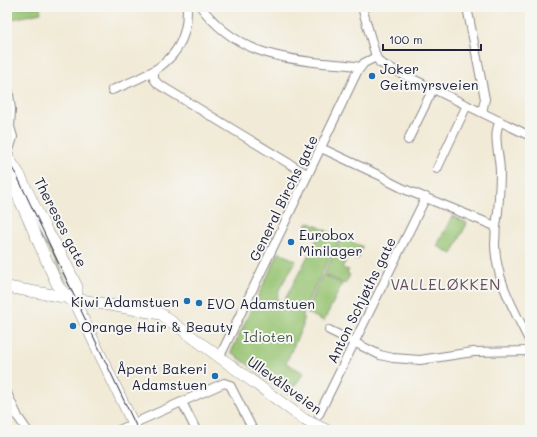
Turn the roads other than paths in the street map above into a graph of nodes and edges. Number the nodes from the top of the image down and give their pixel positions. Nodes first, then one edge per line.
1 (187, 7) edge
2 (201, 7) edge
3 (362, 7) edge
4 (467, 7) edge
5 (376, 57) junction
6 (360, 67) junction
7 (154, 72) junction
8 (7, 81) edge
9 (433, 89) junction
10 (112, 90) dead end
11 (467, 105) junction
12 (482, 112) junction
13 (500, 121) junction
14 (10, 127) junction
15 (7, 136) edge
16 (530, 136) edge
17 (408, 140) dead end
18 (321, 148) junction
19 (7, 157) edge
20 (437, 169) dead end
21 (7, 174) edge
22 (308, 175) junction
23 (426, 197) junction
24 (495, 226) junction
25 (7, 287) edge
26 (74, 301) junction
27 (329, 330) dead end
28 (530, 342) edge
29 (354, 343) junction
30 (530, 351) edge
31 (220, 356) junction
32 (7, 393) edge
33 (182, 402) junction
34 (319, 414) dead end
35 (135, 427) edge
36 (27, 430) edge
37 (119, 430) edge
38 (196, 430) edge
39 (253, 430) edge
40 (326, 430) edge

1 - 7 street
2 - 6 street
3 - 5 street
4 - 12 street
5 - 6 street
5 - 9 street
6 - 18 street, General Birchs gate
7 - 10 street
7 - 22 street
8 - 14 street
9 - 11 street
9 - 17 street
11 - 12 street
11 - 20 street
12 - 13 street
13 - 16 street
13 - 24 street
14 - 15 street
14 - 19 street
18 - 22 street, General Birchs gate
18 - 23 street
19 - 26 main road, Thereses gate
21 - 26 main road, Thereses gate
22 - 31 street, General Birchs gate
23 - 24 street
23 - 29 street, Anton Schjøths gate
24 - 28 street
25 - 26 main road, Ullevålsveien
26 - 31 main road, Ullevålsveien
26 - 35 main road, Thereses gate
27 - 29 street
29 - 30 street
29 - 34 street, Anton Schjøths gate
31 - 40 main road, Ullevålsveien
32 - 36 street
33 - 35 street
33 - 38 street
33 - 39 street
35 - 37 street

